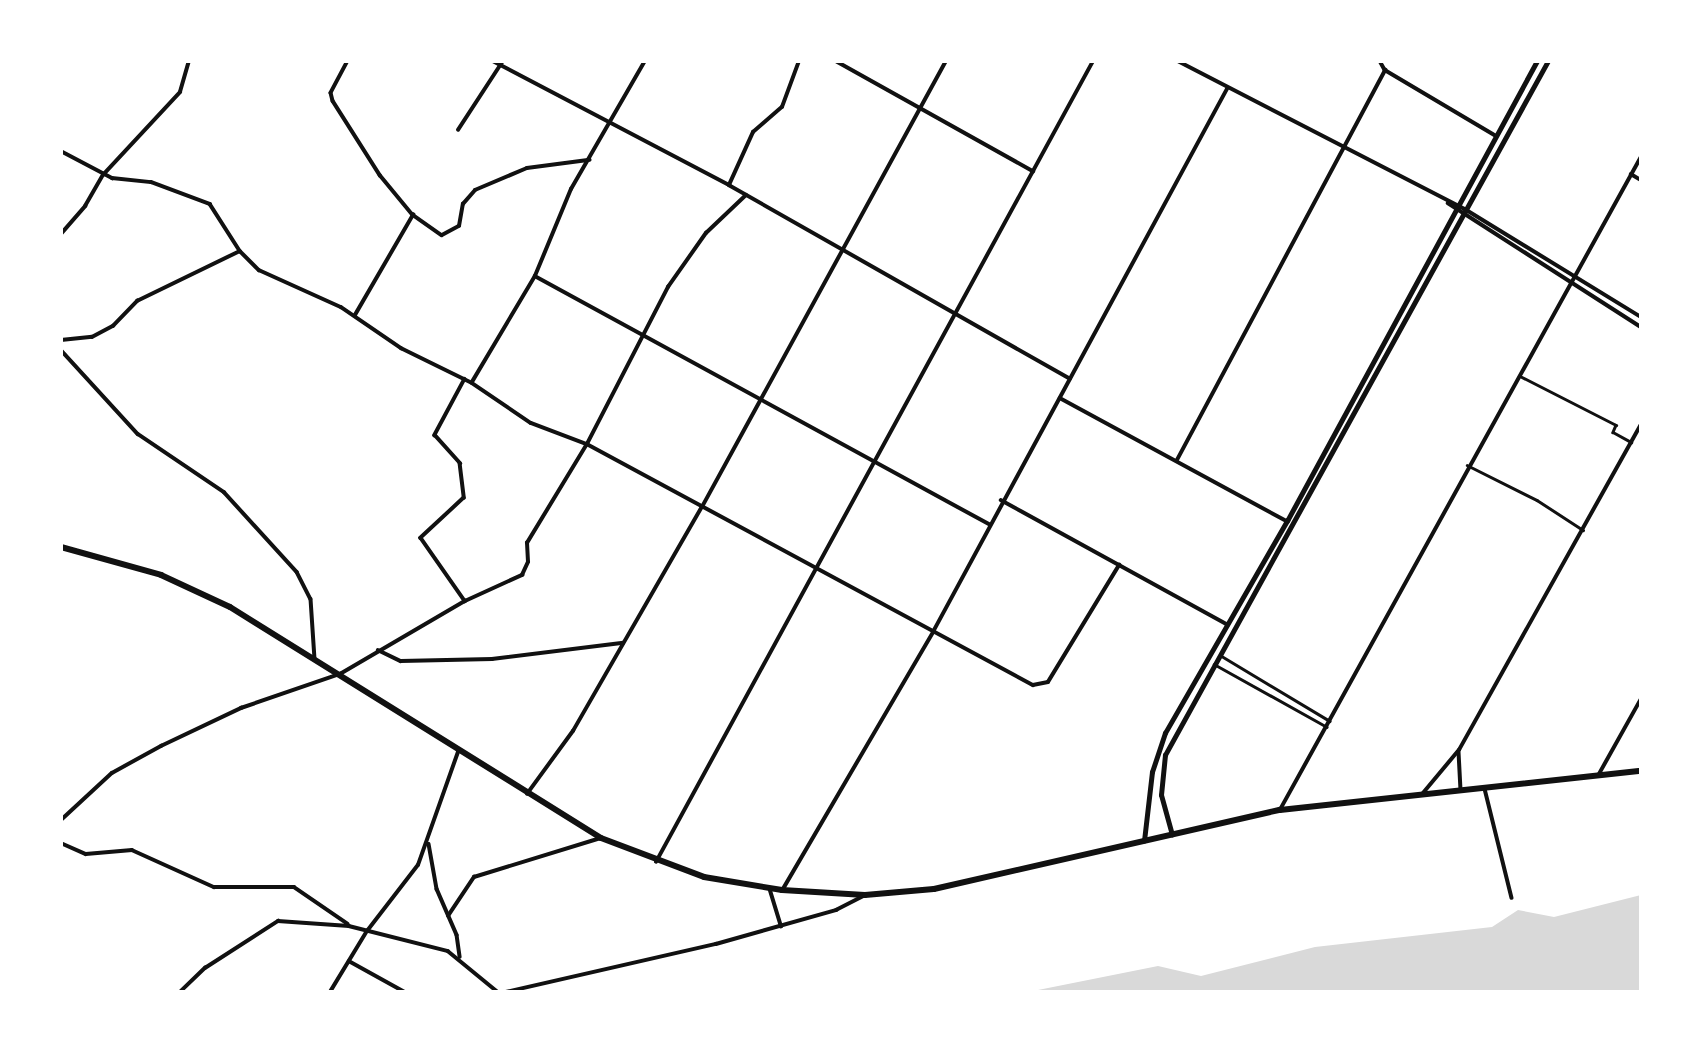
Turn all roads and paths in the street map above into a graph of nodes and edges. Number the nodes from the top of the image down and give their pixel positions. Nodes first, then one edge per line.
1 (189, 61) edge
2 (348, 61) edge
3 (493, 61) edge
4 (645, 61) edge
5 (799, 61) edge
6 (836, 61) edge
7 (946, 61) edge
8 (1093, 61) edge
9 (1178, 61) edge
10 (1380, 61) edge
11 (1537, 61) edge
12 (1549, 61) edge
13 (502, 63) edge
14 (1385, 70) junction
15 (1227, 89) junction
16 (921, 111) junction
17 (612, 122) junction
18 (458, 130) dead end
19 (1496, 136) junction
20 (1344, 149) junction
21 (61, 151) edge
22 (1641, 157) edge
23 (589, 160) junction
24 (1033, 171) junction
25 (1631, 174) junction
26 (103, 175) junction
27 (1641, 180) edge
28 (729, 185) junction
29 (746, 195) junction
30 (1455, 207) junction
31 (1465, 209) junction
32 (413, 215) junction
33 (1463, 215) junction
34 (61, 234) edge
35 (840, 250) junction
36 (240, 251) junction
37 (1574, 275) junction
38 (535, 276) junction
39 (1570, 281) junction
40 (956, 311) junction
41 (355, 315) junction
42 (1641, 317) edge
43 (1641, 327) edge
44 (645, 334) junction
45 (61, 340) edge
46 (61, 350) edge
47 (1520, 376) junction
48 (465, 379) junction
49 (1070, 379) junction
50 (472, 383) junction
51 (759, 397) junction
52 (1060, 398) junction
53 (1641, 425) edge
54 (1631, 442) junction
55 (587, 444) junction
56 (1177, 460) junction
57 (873, 462) junction
58 (1467, 466) junction
59 (1001, 500) junction
60 (702, 507) junction
61 (1287, 521) junction
62 (989, 524) junction
63 (1583, 530) junction
64 (61, 547) edge
65 (1119, 565) junction
66 (817, 569) junction
67 (464, 601) junction
68 (1228, 625) junction
69 (933, 632) junction
70 (623, 643) junction
71 (378, 650) junction
72 (1220, 654) junction
73 (315, 659) junction
74 (1214, 664) junction
75 (340, 674) junction
76 (1272, 685) junction
77 (1269, 691) junction
78 (1287, 693) junction
79 (1283, 699) junction
80 (1641, 699) edge
81 (1330, 722) junction
82 (1327, 727) junction
83 (1459, 750) junction
84 (458, 752) junction
85 (1641, 771) edge
86 (1599, 775) junction
87 (1485, 787) junction
88 (1461, 789) junction
89 (1423, 793) junction
90 (526, 794) junction
91 (1280, 810) junction
92 (61, 820) edge
93 (1169, 836) junction
94 (601, 838) junction
95 (1146, 841) junction
96 (428, 842) junction
97 (61, 843) edge
98 (656, 862) junction
99 (770, 889) junction
100 (782, 890) junction
101 (865, 895) junction
102 (1511, 898) dead end
103 (448, 916) junction
104 (349, 926) junction
105 (781, 926) junction
106 (366, 931) junction
107 (461, 958) junction
108 (349, 961) junction
109 (180, 992) edge
110 (330, 992) edge
111 (405, 992) edge
112 (498, 992) edge
113 (506, 992) edge

1 - 26 street
2 - 32 street
3 - 13 street
4 - 17 street
5 - 28 street
6 - 16 street
7 - 16 street
8 - 24 street
9 - 15 street
10 - 14 street
11 - 19 street
12 - 31 street
13 - 17 street
13 - 18 street
14 - 19 street
14 - 20 street
15 - 20 street
15 - 49 street
16 - 24 street
16 - 35 street
17 - 23 street
17 - 28 street
19 - 30 street
20 - 30 street
20 - 56 street
21 - 26 street
22 - 25 street
23 - 32 street
23 - 38 street
24 - 40 street
25 - 27 street
25 - 37 street
26 - 34 street
26 - 36 street
28 - 29 street
29 - 35 street
29 - 44 street
30 - 31 street
30 - 33 street
30 - 61 street
31 - 33 street
31 - 37 street
32 - 41 street
33 - 39 street
33 - 72 street
35 - 40 street
35 - 51 street
36 - 41 street
36 - 45 street
37 - 39 street
37 - 42 street
38 - 44 street
38 - 50 street
39 - 43 street
39 - 47 street
40 - 49 street
40 - 57 street
41 - 48 street
44 - 51 street
44 - 55 street
46 - 73 street
47 - 54 street
47 - 58 street
48 - 50 street
48 - 67 street
49 - 52 street
50 - 55 street
51 - 57 street
51 - 60 street
52 - 56 street
52 - 59 street
53 - 54 street
54 - 63 street
55 - 60 street
55 - 67 street
56 - 61 street
57 - 62 street
57 - 66 street
58 - 63 street
58 - 81 street
59 - 62 street
59 - 65 street
60 - 66 street
60 - 70 street
61 - 68 street
62 - 69 street
63 - 83 street
64 - 73 highway
65 - 68 street
65 - 69 street
66 - 69 street
66 - 98 street
67 - 71 street
68 - 95 street
69 - 100 street
70 - 71 street
70 - 90 street
71 - 75 street
72 - 74 street
72 - 76 street
73 - 75 highway
74 - 77 street
74 - 93 street
75 - 84 highway
75 - 92 street
76 - 77 street
76 - 78 street
77 - 79 street
78 - 79 street
78 - 81 street
79 - 82 street
80 - 86 street
81 - 82 street
82 - 91 street
83 - 88 street
83 - 89 street
84 - 90 highway
84 - 96 street
85 - 86 highway
86 - 87 highway
87 - 88 highway
87 - 102 street
88 - 89 highway
89 - 91 highway
90 - 94 highway
91 - 93 highway
93 - 95 highway
94 - 98 highway
94 - 103 street
95 - 101 highway
96 - 103 street
96 - 106 street
97 - 104 street
98 - 99 highway
99 - 100 highway
99 - 105 street
100 - 101 highway
101 - 105 street
103 - 107 street
104 - 106 street
104 - 109 street
105 - 113 street
106 - 107 street
106 - 108 street
107 - 112 street
108 - 110 street
108 - 111 street

